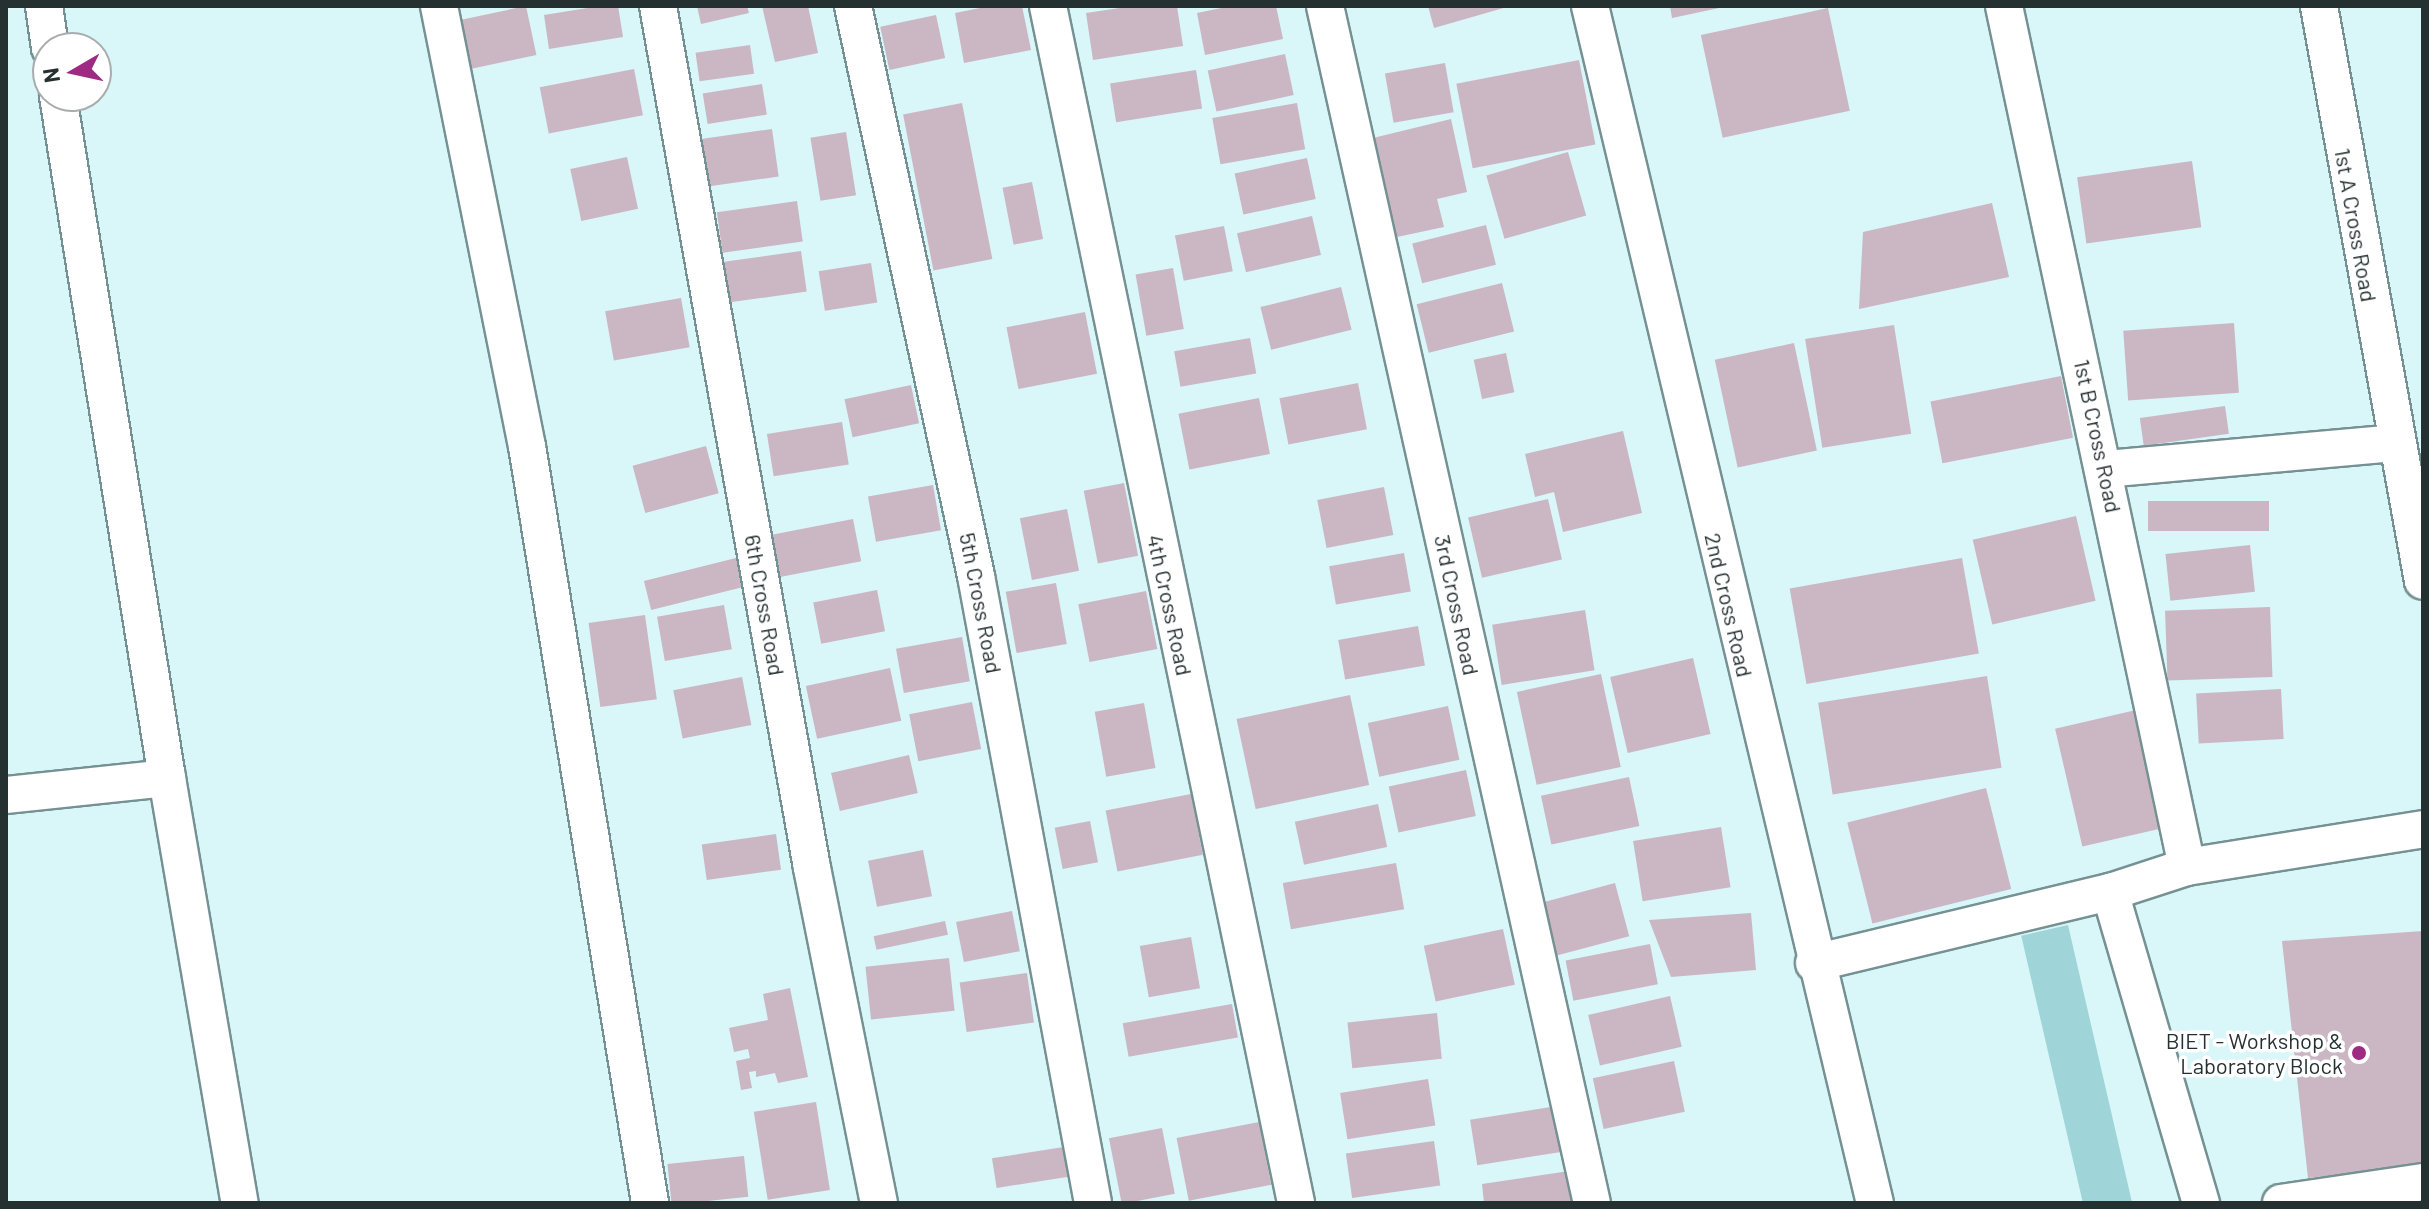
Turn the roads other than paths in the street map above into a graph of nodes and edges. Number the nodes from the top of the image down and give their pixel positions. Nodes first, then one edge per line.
1 (44, 6) edge
2 (439, 6) edge
3 (658, 6) edge
4 (853, 6) edge
5 (1048, 6) edge
6 (1325, 6) edge
7 (1590, 6) edge
8 (2004, 6) edge
9 (2319, 6) edge
10 (48, 32) edge
11 (61, 112) edge
12 (2396, 443) junction
13 (2105, 469) junction
14 (2423, 581) edge
15 (167, 778) junction
16 (6, 795) edge
17 (2423, 829) edge
18 (2187, 867) junction
19 (2110, 892) junction
20 (1814, 963) junction
21 (2423, 1182) edge
22 (240, 1203) edge
23 (650, 1203) edge
24 (879, 1203) edge
25 (1093, 1203) edge
26 (1296, 1203) edge
27 (1592, 1203) edge
28 (1875, 1203) edge
29 (2201, 1203) edge
30 (2281, 1203) edge

1 - 10 street
2 - 23 street
3 - 24 street, 6th Cross Road
4 - 25 street, 5th Cross Road
5 - 26 street, 4th Cross Road
6 - 27 street, 3rd Cross Road
7 - 20 street, 2nd Cross Road
8 - 13 street, 1st B Cross Road
9 - 12 street, 1st A Cross Road
11 - 15 street
12 - 13 street
12 - 14 street, 1st A Cross Road
13 - 18 street, 1st B Cross Road
15 - 16 street
15 - 22 street
17 - 18 street
18 - 19 street
19 - 20 street
19 - 29 street
20 - 28 street, 2nd Cross Road
21 - 30 street

